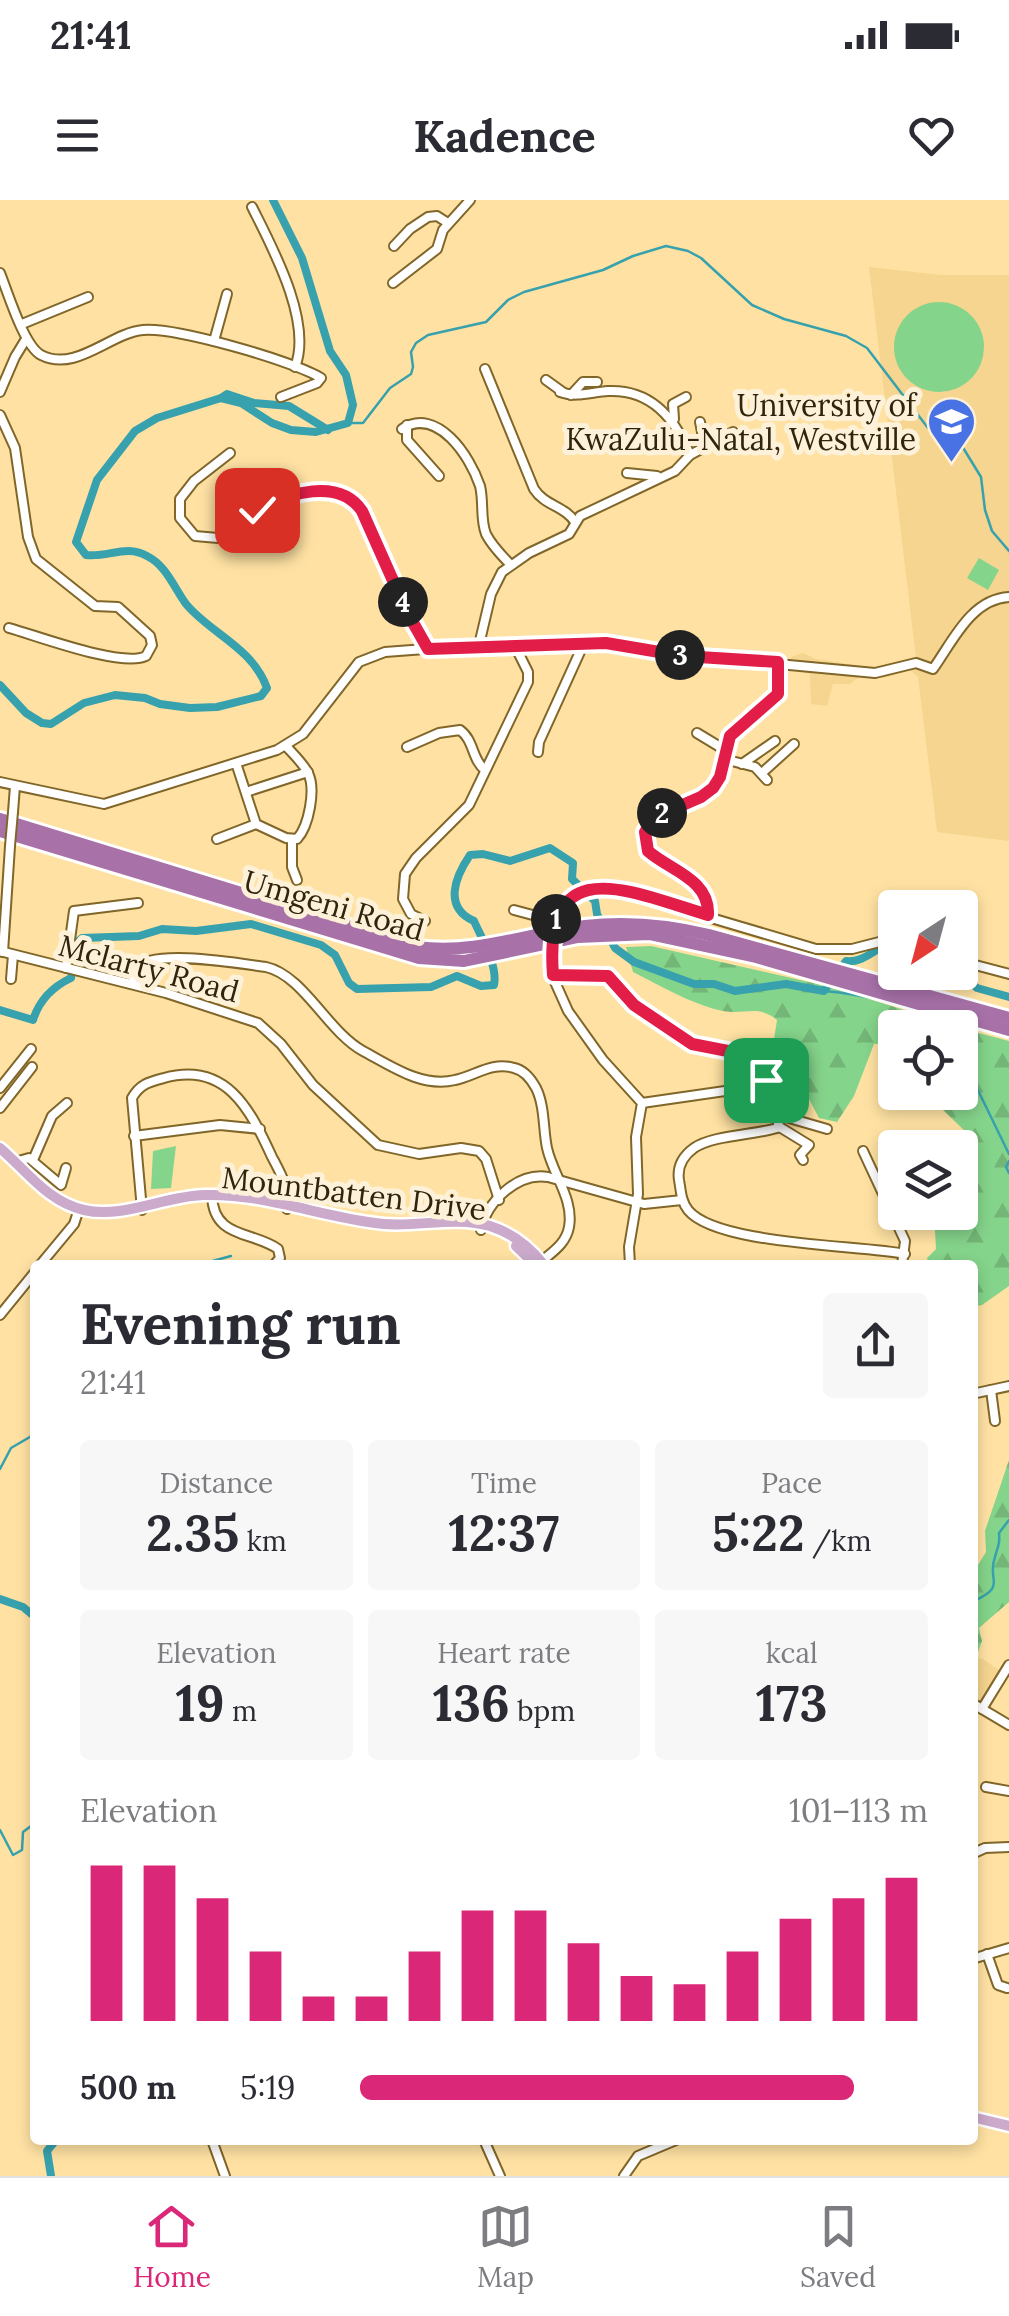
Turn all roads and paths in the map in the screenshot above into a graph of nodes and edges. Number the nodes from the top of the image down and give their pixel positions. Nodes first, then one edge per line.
1 (470, 200) edge
2 (252, 207) dead end
3 (448, 222) junction
4 (394, 246) dead end
5 (0, 273) edge
6 (393, 284) dead end
7 (226, 294) dead end
8 (88, 297) dead end
9 (22, 324) junction
10 (26, 339) junction
11 (214, 341) junction
12 (295, 367) junction
13 (485, 368) dead end
14 (546, 380) dead end
15 (597, 382) dead end
16 (0, 392) edge
17 (565, 393) junction
18 (281, 397) dead end
19 (686, 397) dead end
20 (0, 415) edge
21 (700, 422) dead end
22 (674, 423) junction
23 (733, 432) dead end
24 (705, 447) junction
25 (230, 453) dead end
26 (690, 456) junction
27 (628, 474) dead end
28 (438, 476) dead end
29 (662, 476) junction
30 (575, 522) junction
31 (511, 565) junction
32 (1009, 597) edge
33 (9, 628) dead end
34 (584, 643) junction
35 (514, 644) junction
36 (480, 645) junction
37 (428, 649) junction
38 (778, 662) junction
39 (698, 733) dead end
40 (775, 740) dead end
41 (794, 744) dead end
42 (286, 746) junction
43 (407, 747) dead end
44 (538, 752) dead end
45 (724, 755) junction
46 (236, 762) junction
47 (742, 764) junction
48 (485, 770) junction
49 (308, 772) junction
50 (0, 782) edge
51 (15, 786) junction
52 (246, 792) junction
53 (6, 816) edge
54 (256, 824) junction
55 (0, 832) edge
56 (216, 839) dead end
57 (292, 840) junction
58 (296, 880) dead end
59 (4, 894) edge
60 (138, 903) dead end
61 (514, 910) dead end
62 (708, 915) junction
63 (425, 921) dead end
64 (554, 923) junction
65 (614, 928) junction
66 (878, 942) edge
67 (486, 952) junction
68 (5, 953) edge
69 (978, 966) edge
70 (71, 969) junction
71 (1009, 974) edge
72 (553, 975) junction
73 (11, 979) dead end
74 (132, 984) junction
75 (1009, 1018) edge
76 (1009, 1030) edge
77 (31, 1049) dead end
78 (32, 1068) dead end
79 (0, 1088) edge
80 (778, 1095) junction
81 (67, 1102) dead end
82 (642, 1103) junction
83 (0, 1108) edge
84 (780, 1121) junction
85 (827, 1128) dead end
86 (260, 1130) junction
87 (134, 1136) junction
88 (0, 1151) edge
89 (864, 1151) dead end
90 (32, 1160) junction
91 (803, 1160) dead end
92 (15, 1162) junction
93 (66, 1168) dead end
94 (556, 1179) junction
95 (212, 1197) junction
96 (499, 1200) junction
97 (682, 1200) junction
98 (637, 1202) junction
99 (290, 1204) junction
100 (141, 1208) junction
101 (79, 1211) junction
102 (482, 1227) junction
103 (905, 1254) junction
104 (44, 1260) edge
105 (278, 1260) edge
106 (536, 1260) edge
107 (544, 1260) edge
108 (630, 1260) edge
109 (903, 1260) edge
110 (30, 1278) edge
111 (0, 1315) edge
112 (1009, 1386) edge
113 (991, 1390) junction
114 (978, 1393) edge
115 (995, 1421) dead end
116 (1009, 1665) edge
117 (978, 1706) edge
118 (982, 1708) junction
119 (1009, 1725) edge
120 (986, 1786) dead end
121 (1009, 1791) edge
122 (1009, 1848) edge
123 (978, 1851) edge
124 (1009, 1948) edge
125 (987, 1954) junction
126 (978, 1957) edge
127 (1007, 1988) edge
128 (978, 2118) edge
129 (1009, 2126) edge
130 (214, 2145) edge
131 (486, 2145) edge
132 (664, 2145) edge
133 (225, 2176) edge
134 (500, 2176) edge
135 (624, 2176) edge

1 - 3 street
2 - 12 street
3 - 4 street
3 - 6 street
5 - 9 street
7 - 11 street
8 - 9 street
9 - 10 street
10 - 11 street
10 - 16 street
11 - 12 street
12 - 18 street
13 - 30 street
14 - 17 street
15 - 17 street
17 - 22 street
19 - 22 street
20 - 33 street
21 - 24 street
22 - 26 street
23 - 24 street
24 - 26 street
25 - 37 street
26 - 29 street
27 - 29 street
28 - 31 street
29 - 30 street
30 - 31 street
31 - 36 street
32 - 38 street
34 - 35 street
34 - 38 street
34 - 44 street
35 - 36 street
35 - 48 street
36 - 37 street
37 - 42 street
38 - 45 street
39 - 45 street
40 - 47 street
41 - 47 street
42 - 46 street
42 - 49 street
43 - 48 street
45 - 47 street
45 - 62 street
46 - 51 street
46 - 52 street
48 - 63 street
49 - 52 street
49 - 57 street
50 - 51 street
51 - 53 street
52 - 54 street
53 - 59 street, bridge
53 - 67 highway, Umgeni Road
54 - 56 street
54 - 57 street
55 - 67 highway, Umgeni Road
57 - 58 street
59 - 68 street
60 - 70 street
61 - 64 street
62 - 64 street
62 - 66 street
64 - 72 street, bridge
65 - 67 highway, Umgeni Road
65 - 75 highway, Umgeni Road
65 - 76 highway, Umgeni Road
68 - 70 street, Mclarty Road
68 - 73 street
69 - 71 street
70 - 74 street, Mclarty Road
72 - 80 street
72 - 82 street
74 - 94 street
74 - 96 street, Mclarty Road
77 - 79 street
78 - 83 street
80 - 82 street
80 - 84 street
81 - 90 street
82 - 98 street
84 - 85 street
84 - 91 street
84 - 97 street
86 - 87 street
86 - 87 street
86 - 99 street
87 - 100 street
88 - 92 main road
88 - 101 main road
89 - 103 street
90 - 92 street
90 - 93 street
92 - 101 main road
94 - 96 street
94 - 98 street
94 - 107 street
95 - 99 main road, Mountbatten Drive
95 - 100 main road, Mountbatten Drive
95 - 105 street
96 - 102 street
97 - 98 street
97 - 103 street
98 - 108 street
99 - 102 main road, Mountbatten Drive
100 - 101 main road, Mountbatten Drive
101 - 104 street
102 - 106 main road, Mountbatten Drive
103 - 109 street
110 - 111 street
112 - 113 street
113 - 114 street
113 - 115 street
116 - 118 street
117 - 118 street
118 - 119 street
120 - 121 street
122 - 123 street
124 - 125 street
125 - 126 street
125 - 127 street
128 - 129 main road
130 - 133 street
131 - 134 street
132 - 135 street

